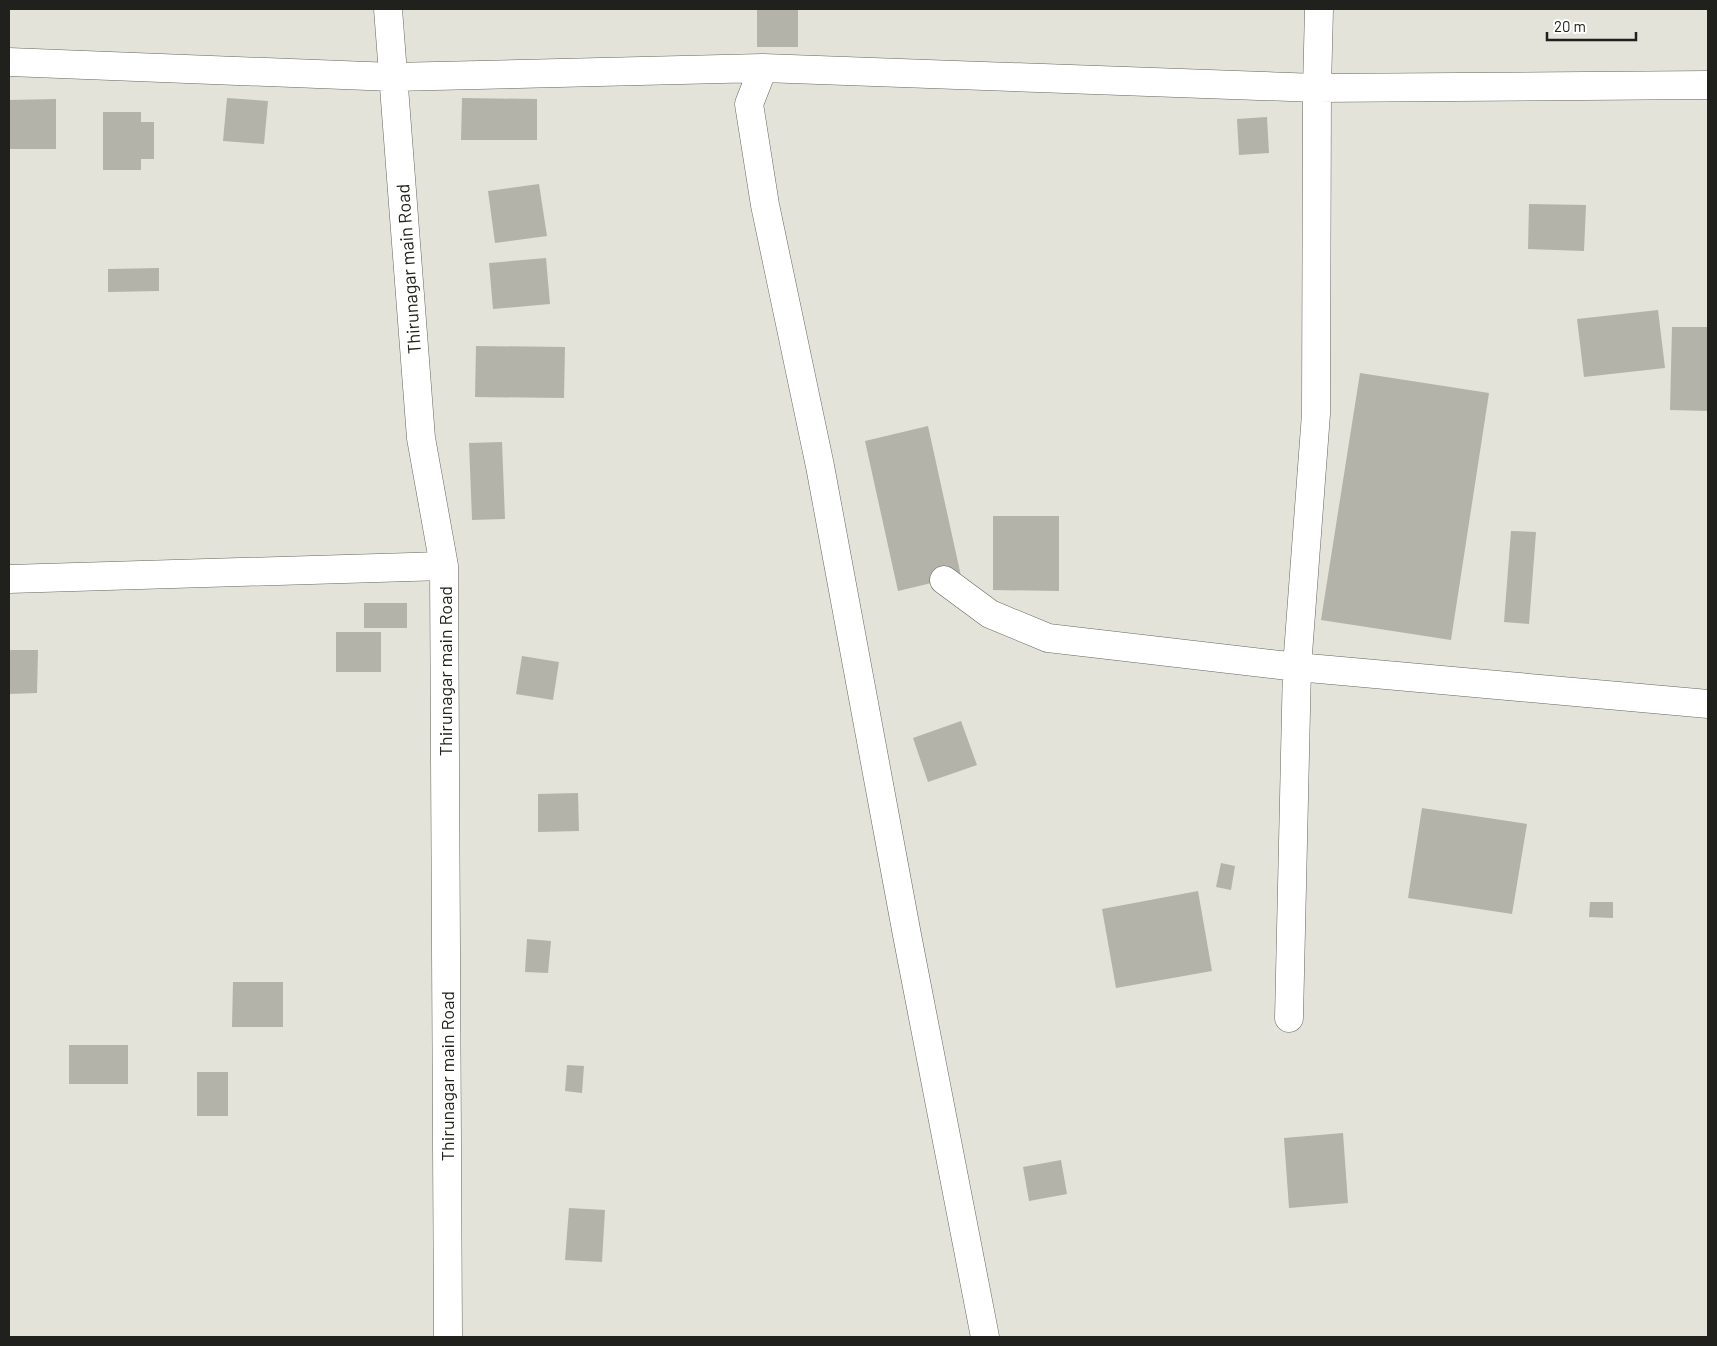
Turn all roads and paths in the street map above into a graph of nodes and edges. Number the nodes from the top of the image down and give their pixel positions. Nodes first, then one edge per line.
1 (388, 9) edge
2 (1319, 9) edge
3 (9, 62) edge
4 (763, 68) junction
5 (393, 77) junction
6 (1708, 85) edge
7 (1317, 88) junction
8 (444, 566) junction
9 (9, 579) edge
10 (944, 580) dead end
11 (1297, 667) junction
12 (1708, 704) edge
13 (1290, 1018) dead end
14 (448, 1337) edge
15 (985, 1337) edge

1 - 5 street, Thirunagar main Road
2 - 7 street
3 - 5 street
4 - 5 street
4 - 7 street
4 - 15 street
5 - 8 street, Thirunagar main Road
6 - 7 street
7 - 11 street
8 - 9 street
8 - 14 street, Thirunagar main Road
10 - 11 street
11 - 12 street
11 - 13 street

